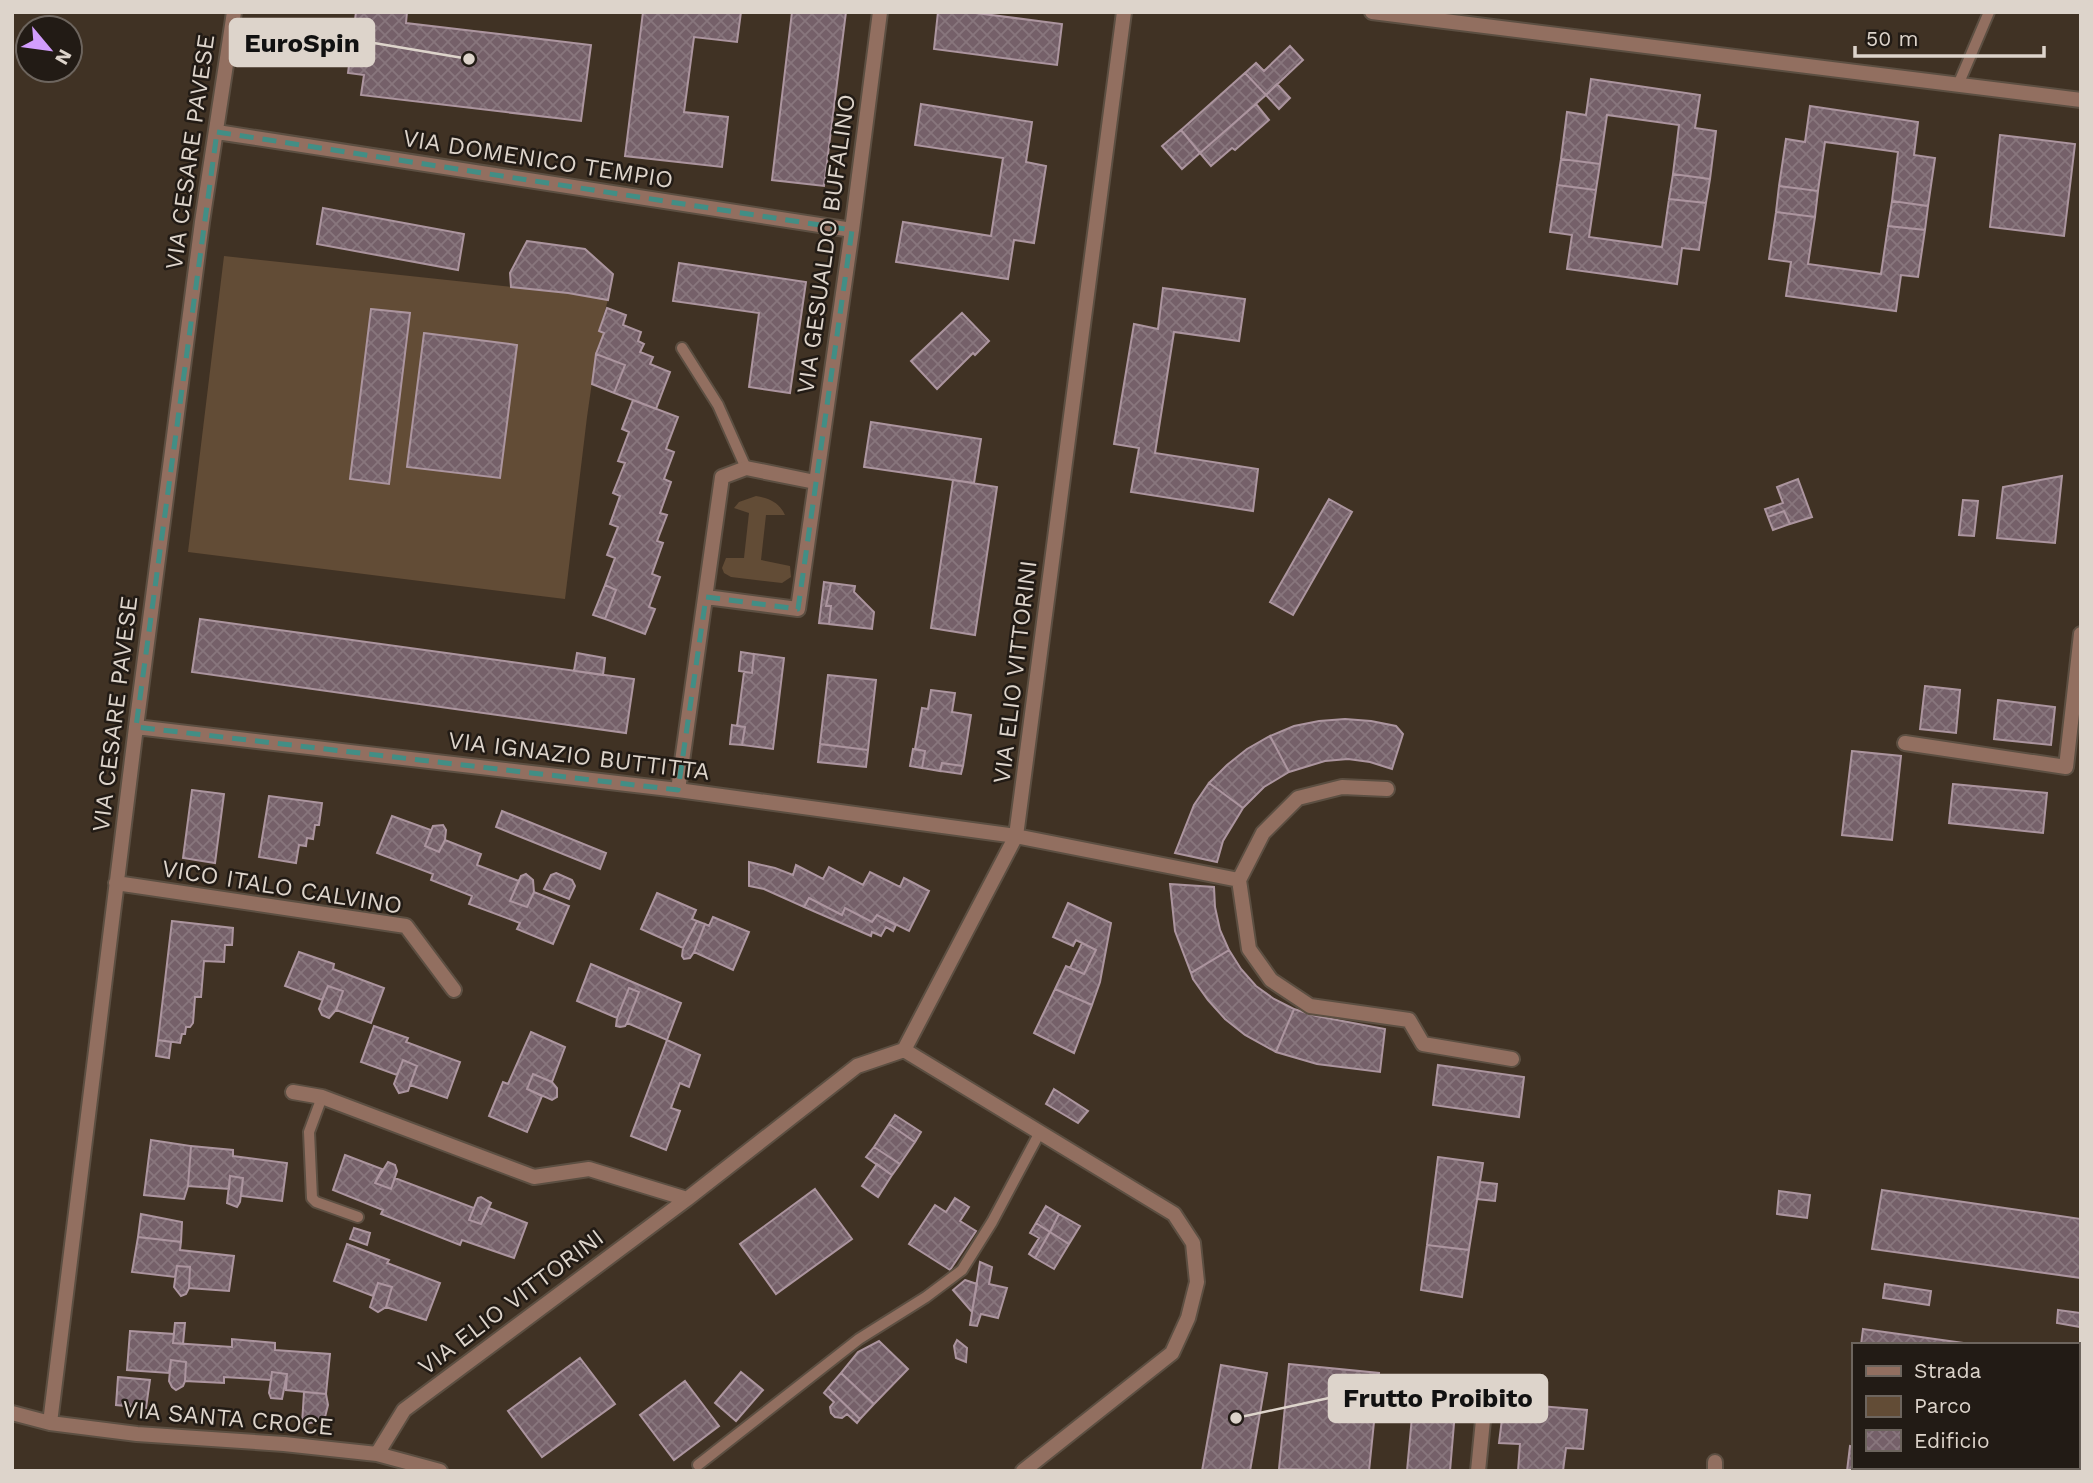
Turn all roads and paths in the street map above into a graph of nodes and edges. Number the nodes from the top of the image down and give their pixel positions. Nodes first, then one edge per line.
1 (234, 12) edge
2 (880, 12) edge
3 (1124, 12) edge
4 (1372, 12) edge
5 (1989, 12) edge
6 (1958, 85) junction
7 (2081, 100) edge
8 (217, 132) junction
9 (852, 230) junction
10 (682, 348) dead end
11 (746, 468) junction
12 (815, 482) junction
13 (706, 597) junction
14 (2081, 634) edge
15 (136, 727) junction
16 (1905, 743) dead end
17 (1387, 789) dead end
18 (678, 790) junction
19 (1016, 836) junction
20 (1239, 880) junction
21 (116, 883) junction
22 (454, 990) dead end
23 (904, 1049) junction
24 (1512, 1059) dead end
25 (293, 1092) dead end
26 (322, 1097) junction
27 (1040, 1132) junction
28 (687, 1199) junction
29 (358, 1217) dead end
30 (1486, 1390) dead end
31 (12, 1413) edge
32 (50, 1423) junction
33 (377, 1454) junction
34 (698, 1465) dead end
35 (440, 1471) edge
36 (1023, 1471) edge
37 (1478, 1471) edge

1 - 8 street, VIA CESARE PAVESE
2 - 9 street, VIA GESUALDO BUFALINO
3 - 19 street, VIA ELIO VITTORINI
4 - 6 street
5 - 6 lane
6 - 7 street
8 - 9 street, VIA DOMENICO TEMPIO
8 - 15 street, VIA CESARE PAVESE
9 - 12 street, VIA GESUALDO BUFALINO
10 - 11 lane
11 - 12 street
11 - 13 street
12 - 13 street, VIA GESUALDO BUFALINO
13 - 18 street
14 - 16 street
15 - 18 street, VIA IGNAZIO BUTTITTA
15 - 21 street, VIA CESARE PAVESE
17 - 20 street
18 - 19 street, VIA IGNAZIO BUTTITTA
19 - 20 street, VIA IGNAZIO BUTTITTA
19 - 23 street, VIA ELIO VITTORINI
20 - 24 street
21 - 22 street, VICO ITALO CALVINO
21 - 32 street, VIA CESARE PAVESE
23 - 27 street
23 - 28 street, VIA ELIO VITTORINI
25 - 26 street
26 - 28 street
26 - 29 lane
27 - 34 lane
27 - 36 street
28 - 33 street, VIA ELIO VITTORINI
30 - 37 street
31 - 32 street, VIA SANTA CROCE
32 - 33 street, VIA SANTA CROCE
33 - 35 street, VIA SANTA CROCE

